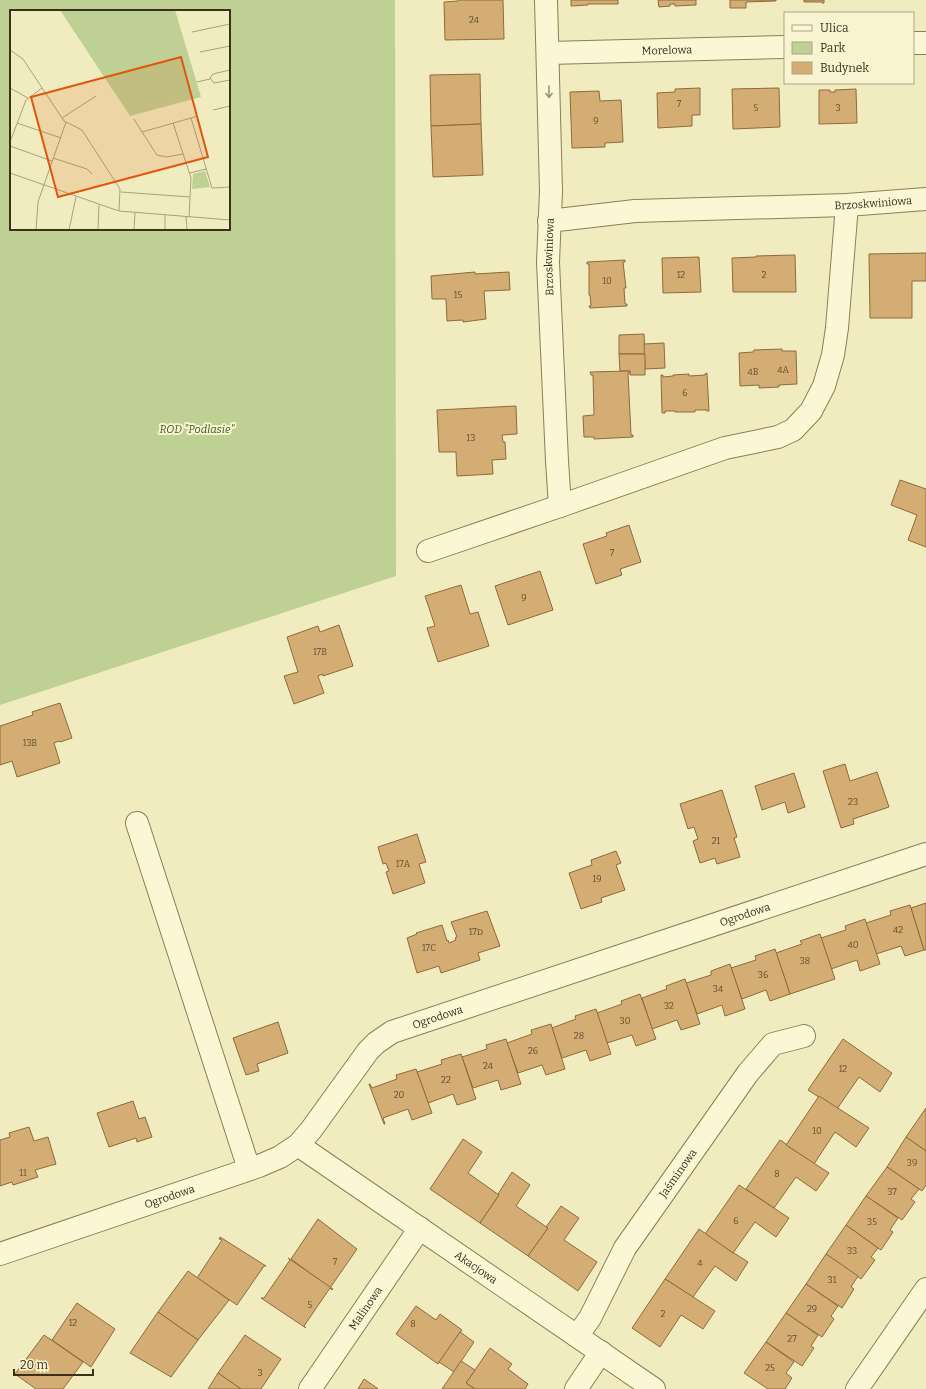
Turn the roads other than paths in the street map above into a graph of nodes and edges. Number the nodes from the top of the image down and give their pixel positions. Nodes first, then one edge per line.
1 (546, 0) edge
2 (914, 43) edge
3 (926, 43) edge
4 (784, 46) edge
5 (548, 52) junction
6 (926, 199) edge
7 (847, 205) junction
8 (549, 221) junction
9 (560, 506) junction
10 (428, 551) dead end
11 (137, 822) dead end
12 (926, 854) edge
13 (804, 1036) dead end
14 (298, 1145) junction
15 (249, 1169) junction
16 (420, 1228) junction
17 (0, 1254) edge
18 (926, 1289) edge
19 (577, 1336) junction
20 (601, 1352) junction
21 (310, 1389) edge
22 (576, 1389) edge
23 (654, 1389) edge
24 (857, 1389) edge

1 - 5 street
2 - 3 street
4 - 5 street, Morelowa
5 -> 8 street
6 - 7 street, Brzoskwiniowa
7 - 8 street, Brzoskwiniowa
7 - 9 street
8 - 9 street, Brzoskwiniowa
9 - 10 street
11 - 15 street
12 - 14 street, Ogrodowa
13 - 19 street, Jaśminowa
14 - 15 street, Ogrodowa
14 - 16 street, Akacjowa
15 - 17 street, Ogrodowa
16 - 19 street, Akacjowa
16 - 21 street, Malinowa
18 - 24 street
19 - 20 street, Akacjowa
20 - 22 street
20 - 23 street, Akacjowa

